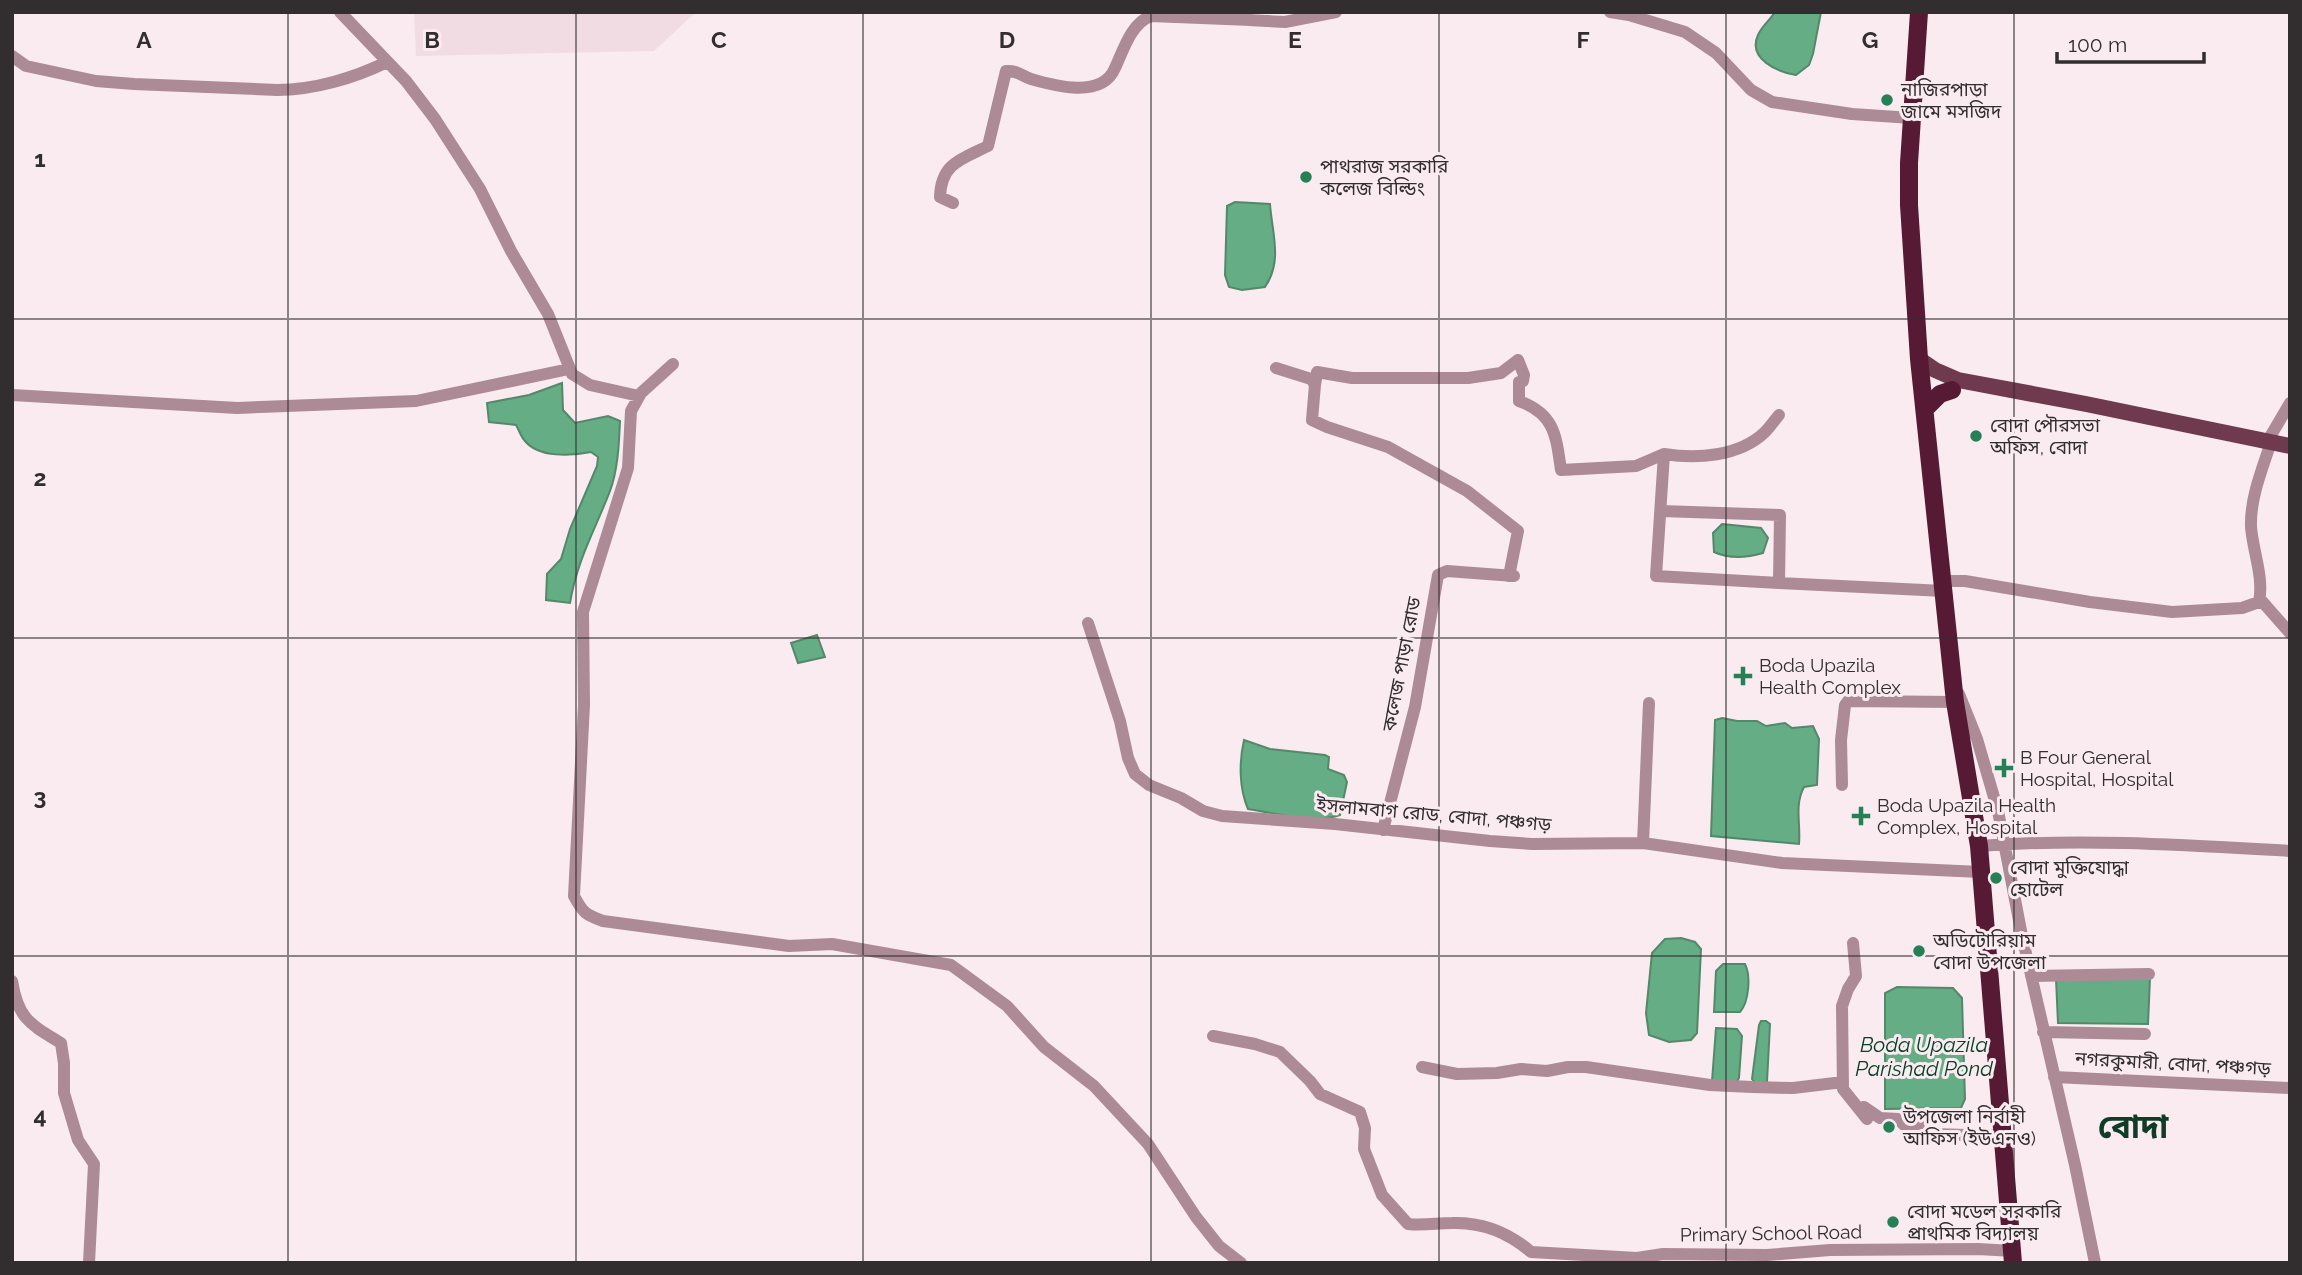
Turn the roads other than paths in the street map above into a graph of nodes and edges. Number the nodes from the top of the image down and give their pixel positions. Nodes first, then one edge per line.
1 (340, 12) edge
2 (1336, 12) edge
3 (1611, 12) edge
4 (1919, 12) edge
5 (12, 56) edge
6 (387, 62) junction
7 (1912, 118) junction
8 (953, 203) dead end
9 (1919, 359) junction
10 (673, 364) dead end
11 (1276, 368) dead end
12 (569, 369) junction
13 (1316, 379) junction
14 (1923, 383) junction
15 (1992, 386) junction
16 (1952, 390) junction
17 (12, 395) edge
18 (639, 396) junction
19 (2290, 402) edge
20 (1926, 409) junction
21 (1779, 415) dead end
22 (2269, 442) junction
23 (2290, 446) edge
24 (1664, 454) junction
25 (1661, 511) dead end
26 (1779, 583) junction
27 (1943, 586) junction
28 (2260, 599) junction
29 (1088, 623) dead end
30 (2290, 633) edge
31 (1952, 678) junction
32 (1955, 702) junction
33 (1649, 704) dead end
34 (1842, 785) dead end
35 (1383, 830) junction
36 (1643, 843) junction
37 (2005, 844) junction
38 (1979, 846) junction
39 (2290, 851) edge
40 (1981, 872) junction
41 (1853, 943) dead end
42 (2148, 974) dead end
43 (2031, 976) junction
44 (12, 981) edge
45 (2043, 1032) junction
46 (2145, 1034) dead end
47 (1213, 1036) dead end
48 (1422, 1067) dead end
49 (2054, 1077) junction
50 (1843, 1082) junction
51 (2290, 1088) edge
52 (1851, 1100) junction
53 (1867, 1119) dead end
54 (2003, 1136) junction
55 (2013, 1257) edge
56 (89, 1263) edge
57 (1241, 1263) edge
58 (2095, 1263) edge

1 - 6 street
2 - 8 street
3 - 7 street
4 - 7 highway
5 - 6 street
6 - 12 street
7 - 9 highway
9 - 14 highway
9 - 15 main road
10 - 18 street
11 - 13 street
12 - 17 street
12 - 18 street
13 - 24 street
13 - 35 street, কলেজ পাড়া রোড
14 - 16 main road
14 - 20 highway
15 - 16 main road
15 - 22 main road
16 - 20 highway
18 - 57 street
19 - 22 street
20 - 27 highway
21 - 24 street
22 - 23 main road
22 - 28 street
24 - 26 street
25 - 26 street
26 - 27 street
27 - 28 street
27 - 31 highway
28 - 30 street
29 - 35 street, ইসলামবাগ রোড, বোদা, পঞ্চগড়
31 - 32 highway
31 - 37 street
32 - 34 street
32 - 38 highway
33 - 36 street
35 - 36 street, ইসলামবাগ রোড, বোদা, পঞ্চগড়
36 - 40 street, ইসলামবাগ রোড, বোদা, পঞ্চগড়
37 - 38 street
37 - 39 street
37 - 43 street
38 - 40 highway
40 - 54 highway
41 - 50 street
42 - 43 street
43 - 45 street
44 - 56 street
45 - 46 street
45 - 49 street
47 - 55 street, Primary School Road
48 - 50 street
49 - 51 street, নগরকুমারী, বোদা, পঞ্চগড়
49 - 58 street
50 - 52 street
52 - 53 street
52 - 54 street
54 - 55 highway

